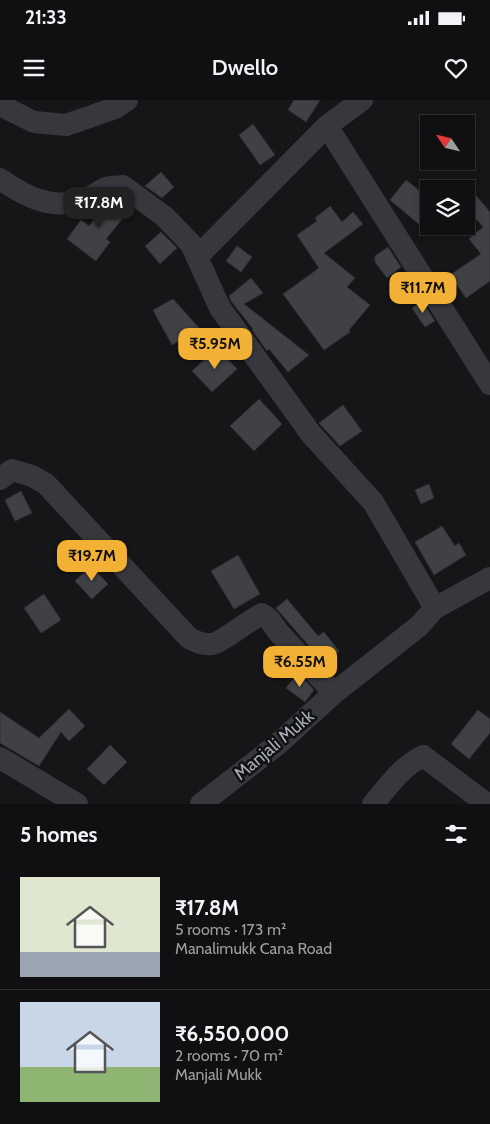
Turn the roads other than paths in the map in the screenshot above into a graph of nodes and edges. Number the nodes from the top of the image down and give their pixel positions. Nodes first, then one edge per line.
1 (127, 100) edge
2 (362, 100) edge
3 (0, 105) edge
4 (328, 126) junction
5 (0, 179) edge
6 (197, 257) junction
7 (490, 384) edge
8 (0, 479) edge
9 (490, 578) edge
10 (436, 608) junction
11 (334, 693) junction
12 (0, 758) edge
13 (78, 804) edge
14 (200, 804) edge
15 (373, 804) edge
16 (487, 804) edge

1 - 3 street
2 - 4 street
4 - 6 street
4 - 7 street
5 - 6 street
6 - 10 street
8 - 11 street
9 - 10 street, Manjali Mukk
10 - 11 street, Manjali Mukk
11 - 14 street, Manjali Mukk
12 - 13 street
15 - 16 street

